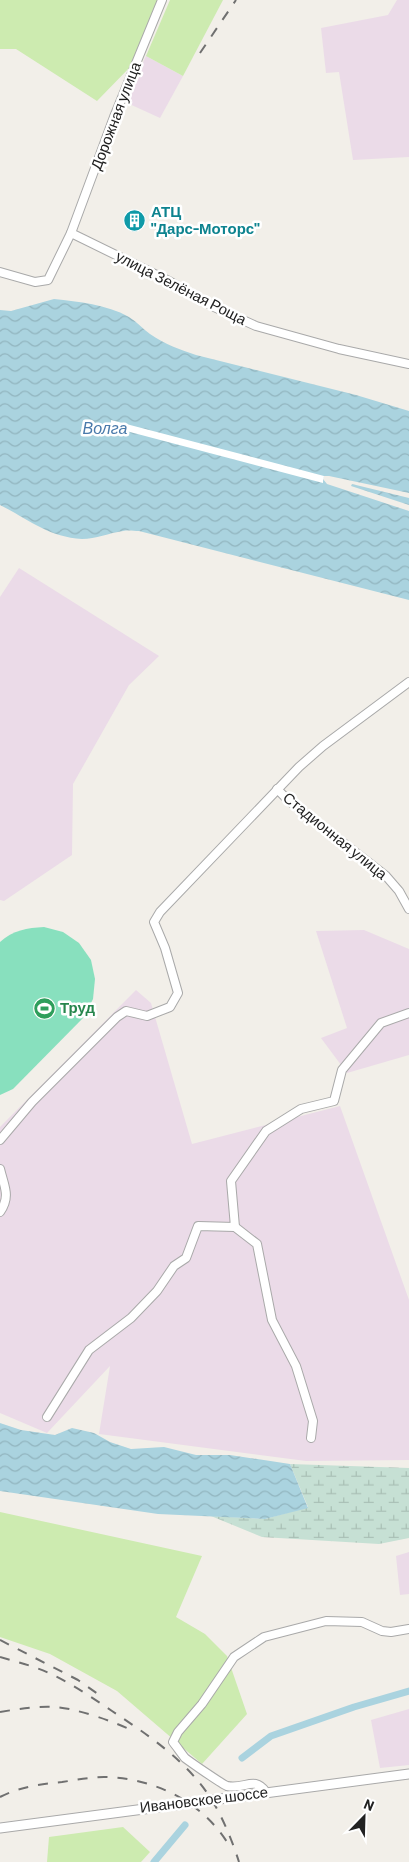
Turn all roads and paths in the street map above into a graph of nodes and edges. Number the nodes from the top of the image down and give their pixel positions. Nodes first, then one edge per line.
1 (162, 0) edge
2 (71, 233) junction
3 (0, 272) edge
4 (409, 364) edge
5 (409, 682) edge
6 (278, 789) junction
7 (409, 909) edge
8 (409, 1013) edge
9 (0, 1140) edge
10 (0, 1169) edge
11 (0, 1212) edge
12 (235, 1228) junction
13 (47, 1417) dead end
14 (312, 1438) dead end
15 (409, 1629) edge
16 (409, 1774) edge
17 (266, 1792) junction
18 (0, 1828) edge

1 - 2 street, Дорожная улица
2 - 3 street, Дорожная улица
2 - 4 street, улица Зелёная Роща
5 - 6 street
6 - 7 street, Стадионная улица
6 - 9 street
8 - 12 street
10 - 11 street
12 - 13 street
12 - 14 street
15 - 17 street
16 - 17 street, Ивановское шоссе
17 - 18 street, Ивановское шоссе

